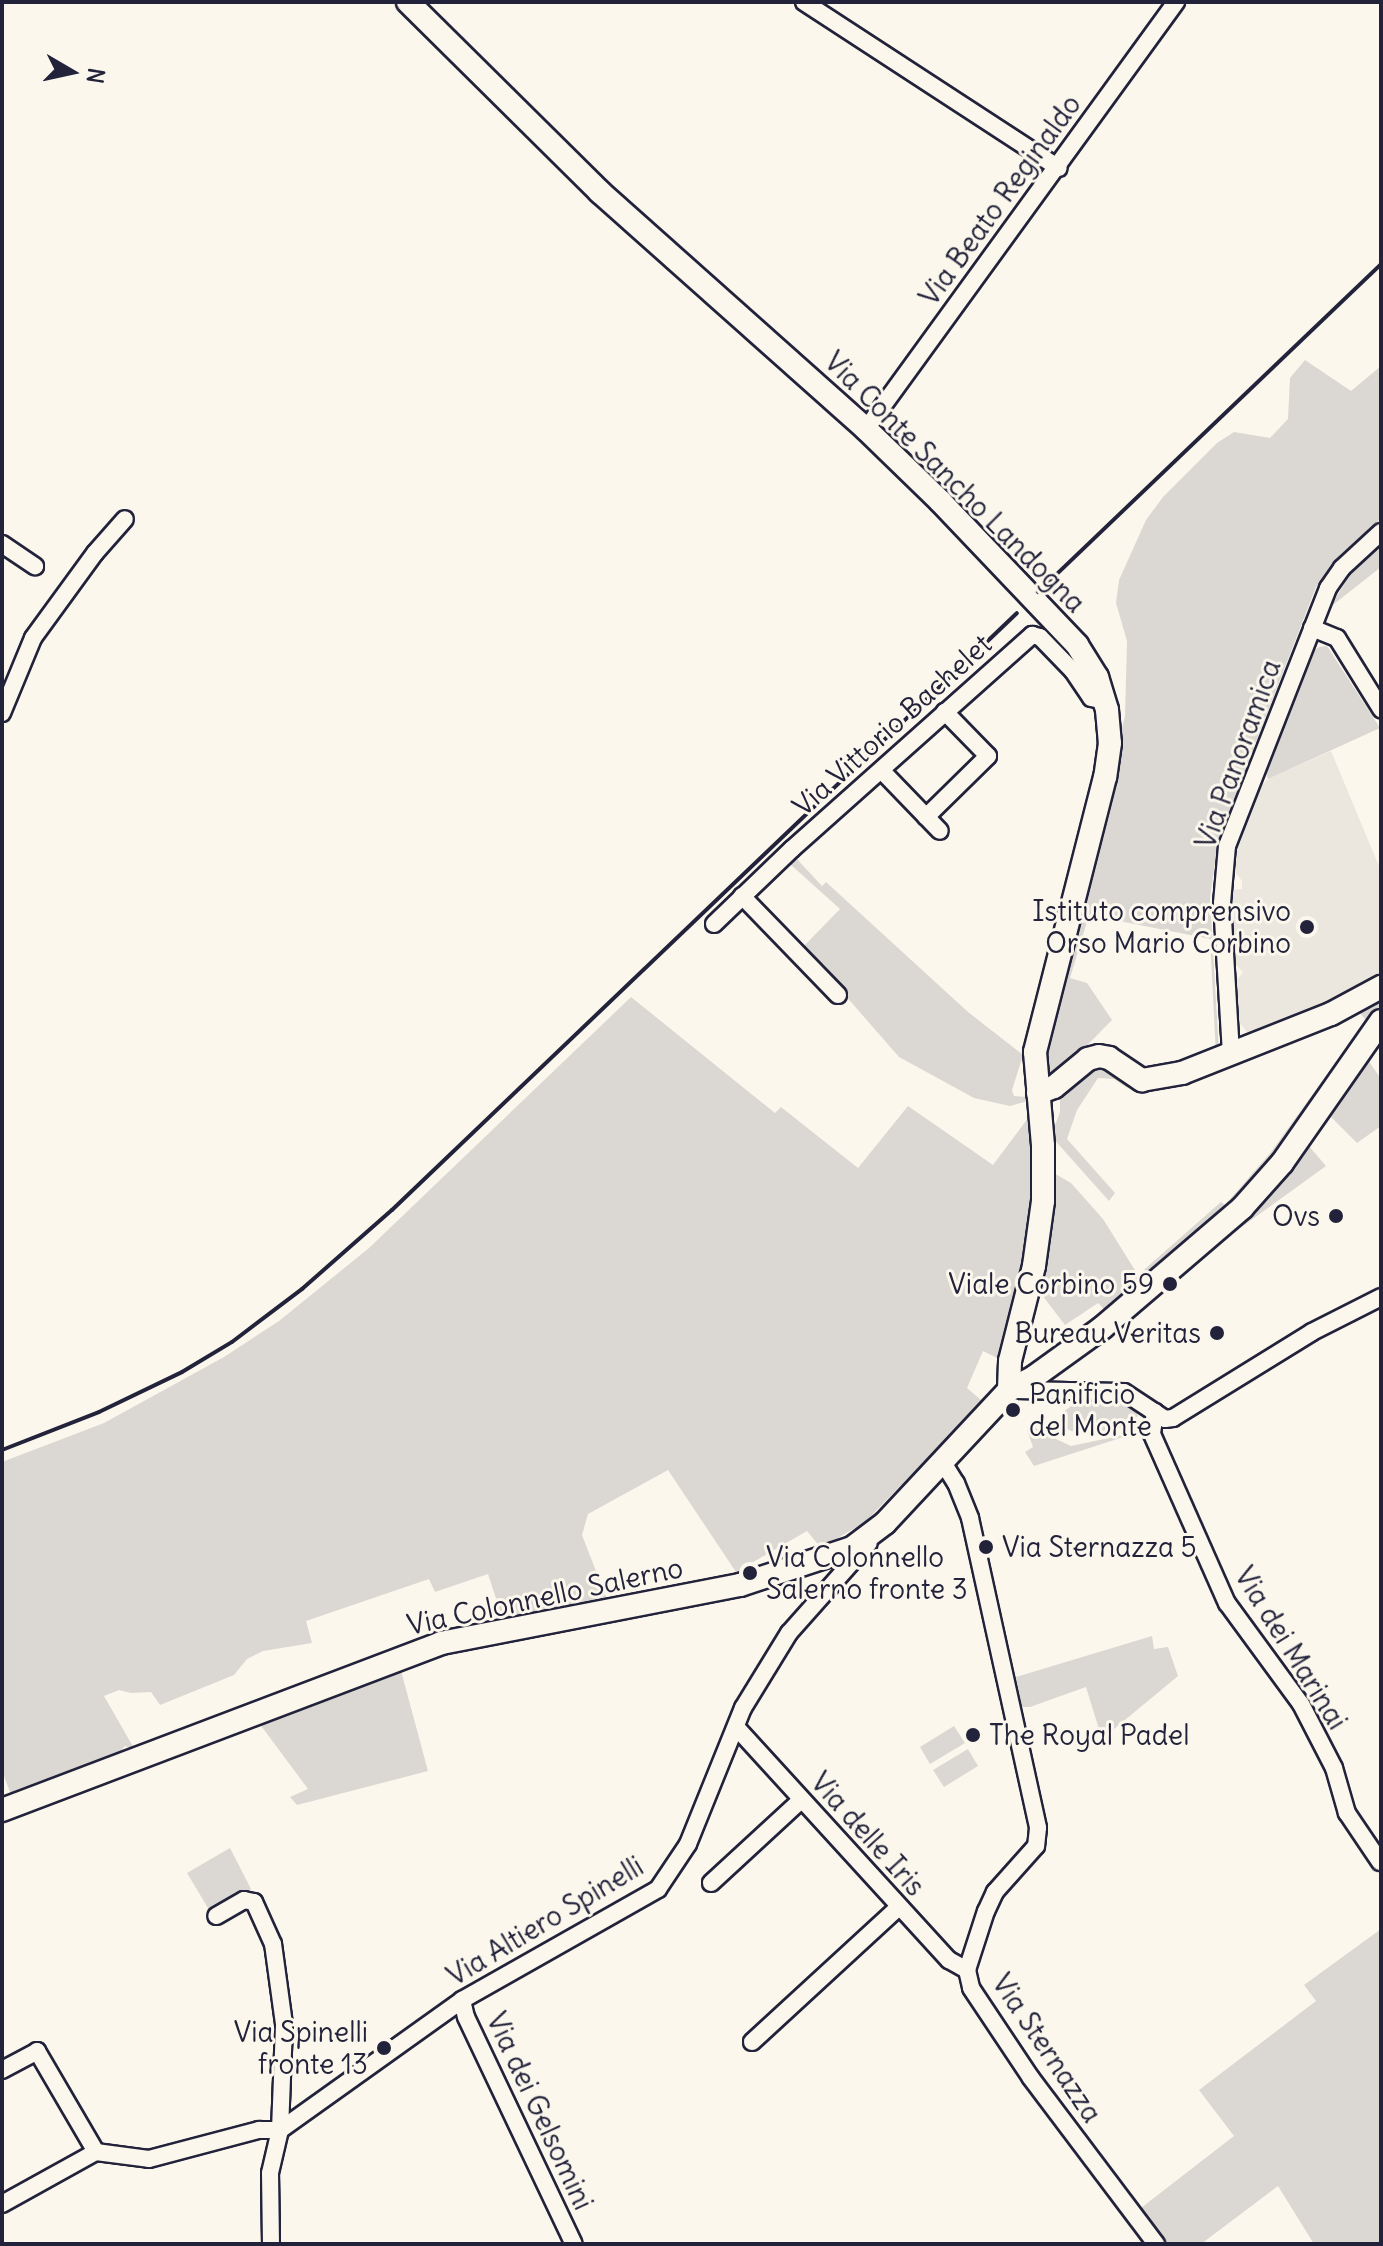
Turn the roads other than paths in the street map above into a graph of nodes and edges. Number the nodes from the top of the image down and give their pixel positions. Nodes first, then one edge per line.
1 (408, 2) edge
2 (804, 2) edge
3 (1176, 2) edge
4 (1059, 168) junction
5 (866, 429) junction
6 (125, 519) dead end
7 (1381, 532) edge
8 (2, 544) edge
9 (35, 566) dead end
10 (1312, 628) junction
11 (1105, 701) junction
12 (1381, 709) edge
13 (945, 712) junction
14 (2, 713) edge
15 (882, 771) junction
16 (926, 817) junction
17 (940, 831) dead end
18 (742, 896) junction
19 (714, 924) dead end
20 (1381, 987) edge
21 (838, 995) dead end
22 (1227, 1020) junction
23 (1381, 1021) edge
24 (1263, 1043) junction
25 (1231, 1054) junction
26 (1038, 1093) junction
27 (1381, 1297) edge
28 (1038, 1383) junction
29 (1009, 1390) junction
30 (1155, 1412) junction
31 (942, 1461) junction
32 (885, 1523) junction
33 (827, 1559) junction
34 (844, 1574) junction
35 (736, 1727) junction
36 (801, 1800) junction
37 (2, 1810) edge
38 (1380, 1862) edge
39 (711, 1883) dead end
40 (899, 1907) junction
41 (216, 1916) dead end
42 (967, 1970) junction
43 (462, 2000) junction
44 (752, 2042) dead end
45 (2, 2070) edge
46 (280, 2130) junction
47 (96, 2152) junction
48 (2, 2204) edge
49 (271, 2244) edge
50 (574, 2244) edge
51 (1156, 2244) edge

1 - 5 main road, Via Conte Sancho Landogna
2 - 4 street
3 - 4 street, Via Beato Reginaldo
4 - 5 street, Via Beato Reginaldo
5 - 11 main road, Via Conte Sancho Landogna
6 - 14 street
7 - 10 street, Via Panoramica
8 - 9 street
10 - 12 street
10 - 22 street, Via Panoramica
11 - 13 street, Via Vittorio Bachelet
11 - 26 main road, Via Conte Sancho Landogna
13 - 15 street, Via Vittorio Bachelet
13 - 16 street
15 - 16 street
15 - 18 street, Via Vittorio Bachelet
16 - 17 street
18 - 19 street, Via Vittorio Bachelet
18 - 21 street
20 - 24 main road
22 - 24 street
22 - 25 street, Via Panoramica
23 - 28 main road, Via Colonnello Salerno
24 - 25 main road
25 - 26 main road
26 - 29 main road, Via Conte Sancho Landogna
27 - 30 street
28 - 29 main road, Via Colonnello Salerno
28 - 30 street
29 - 31 main road, Via Colonnello Salerno
30 - 38 street, Via dei Marinai
31 - 32 main road, Via Colonnello Salerno
31 - 42 street, Via Sternazza
32 - 33 main road, Via Colonnello Salerno
32 - 34 street, Via Altiero Spinelli
33 - 34 street
33 - 37 main road, Via Colonnello Salerno
34 - 35 street, Via Altiero Spinelli
35 - 36 street, Via delle Iris
35 - 43 street, Via Altiero Spinelli
36 - 39 street
36 - 40 street, Via delle Iris
40 - 42 street, Via delle Iris
40 - 44 street
41 - 46 street
42 - 51 street, Via Sternazza
43 - 46 street, Via Altiero Spinelli
43 - 50 street, Via dei Gelsomini
45 - 47 street
46 - 47 street
46 - 49 street
47 - 48 street

